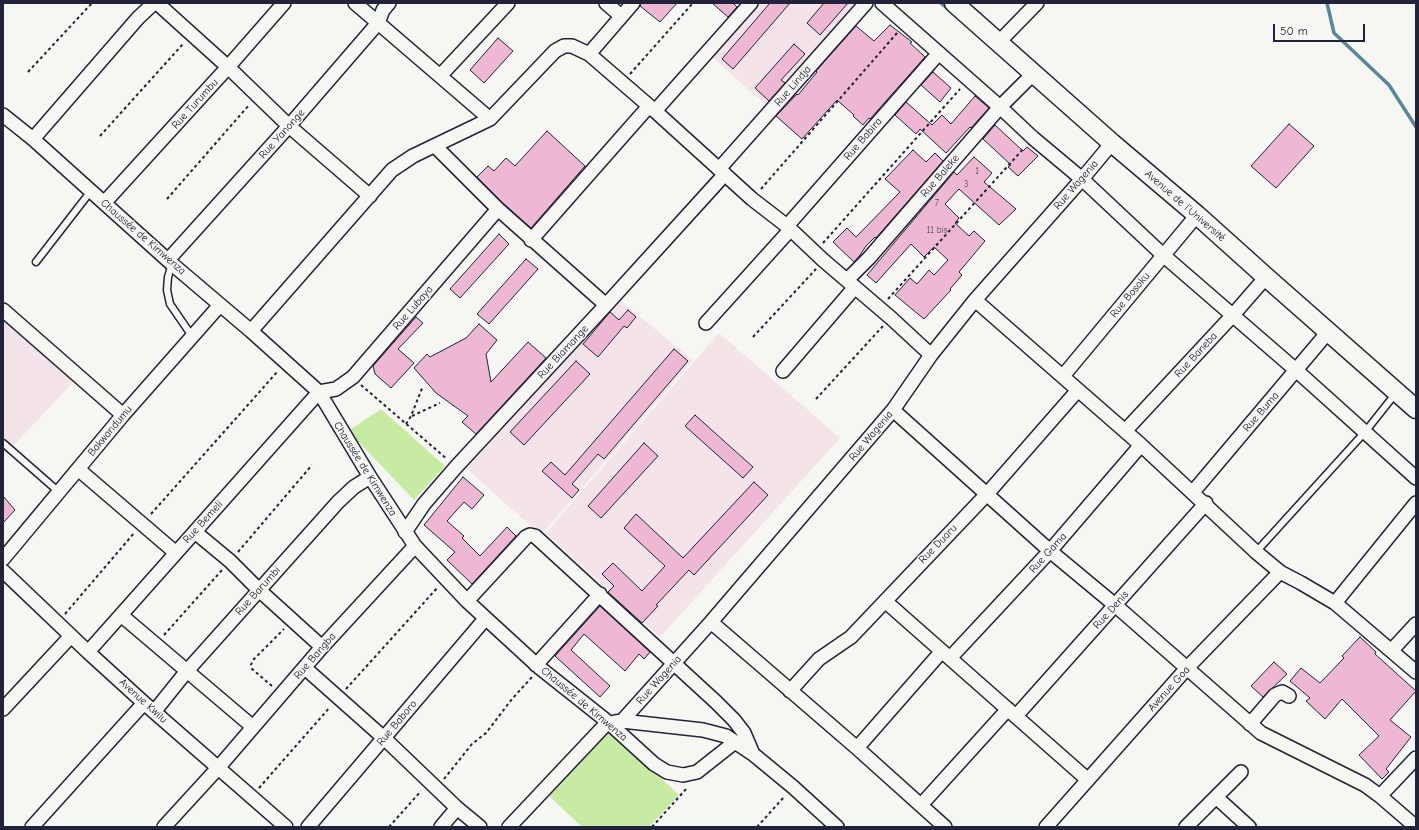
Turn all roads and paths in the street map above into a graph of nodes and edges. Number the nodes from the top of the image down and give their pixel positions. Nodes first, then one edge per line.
1 (92, 3) edge
2 (284, 3) edge
3 (355, 3) edge
4 (389, 3) edge
5 (508, 3) edge
6 (606, 3) edge
7 (633, 3) edge
8 (693, 3) edge
9 (751, 3) edge
10 (866, 3) edge
11 (882, 3) edge
12 (954, 3) edge
13 (1037, 3) edge
14 (160, 4) edge
15 (621, 16) junction
16 (378, 23) junction
17 (905, 24) junction
18 (191, 35) junction
19 (998, 42) junction
20 (939, 53) junction
21 (589, 54) junction
22 (228, 67) junction
23 (28, 72) dead end
24 (1034, 73) junction
25 (440, 76) junction
26 (968, 79) junction
27 (622, 83) junction
28 (258, 96) junction
29 (1000, 107) junction
30 (652, 108) junction
31 (3, 115) edge
32 (490, 119) junction
33 (289, 126) junction
34 (100, 136) dead end
35 (1033, 138) junction
36 (33, 139) junction
37 (1112, 143) junction
38 (435, 146) junction
39 (722, 172) junction
40 (1082, 179) junction
41 (91, 191) junction
42 (370, 196) junction
43 (167, 198) dead end
44 (752, 199) junction
45 (104, 203) junction
46 (498, 209) junction
47 (1198, 215) junction
48 (788, 228) junction
49 (531, 240) junction
50 (1163, 255) junction
51 (819, 256) junction
52 (36, 262) dead end
53 (170, 262) junction
54 (1266, 277) junction
55 (851, 284) junction
56 (975, 300) junction
57 (220, 305) junction
58 (606, 305) junction
59 (880, 308) junction
60 (8, 314) edge
61 (1233, 315) junction
62 (891, 318) junction
63 (706, 323) dead end
64 (251, 331) junction
65 (1328, 332) junction
66 (192, 336) junction
67 (753, 337) dead end
68 (931, 355) junction
69 (286, 362) junction
70 (783, 371) dead end
71 (1297, 371) junction
72 (1063, 376) junction
73 (353, 377) junction
74 (423, 386) dead end
75 (1078, 390) junction
76 (1397, 391) junction
77 (319, 392) junction
78 (816, 399) dead end
79 (440, 403) dead end
80 (1416, 409) edge
81 (894, 410) junction
82 (122, 415) junction
83 (411, 416) junction
84 (406, 424) junction
85 (1125, 431) junction
86 (1365, 432) junction
87 (3, 443) edge
88 (1141, 445) junction
89 (456, 467) junction
90 (78, 469) junction
91 (370, 477) junction
92 (1416, 478) edge
93 (59, 492) junction
94 (1193, 492) junction
95 (986, 494) junction
96 (1416, 503) edge
97 (1206, 504) junction
98 (142, 524) junction
99 (195, 532) junction
100 (405, 532) junction
101 (415, 546) junction
102 (1050, 551) junction
103 (1256, 552) junction
104 (176, 553) junction
105 (3, 559) edge
106 (3, 571) edge
107 (1280, 572) junction
108 (445, 578) junction
109 (259, 590) junction
110 (600, 594) junction
111 (466, 601) junction
112 (885, 601) junction
113 (1335, 603) junction
114 (1115, 605) junction
115 (121, 615) junction
116 (485, 619) junction
117 (293, 620) junction
118 (712, 622) junction
119 (57, 623) junction
120 (1416, 624) edge
121 (71, 636) junction
122 (322, 647) junction
123 (1392, 650) junction
124 (88, 652) junction
125 (946, 654) junction
126 (674, 662) junction
127 (538, 666) junction
128 (304, 668) junction
129 (1187, 668) junction
130 (186, 672) junction
131 (1416, 672) edge
132 (790, 691) junction
133 (282, 695) junction
134 (1289, 696) dead end
135 (337, 698) junction
136 (149, 708) junction
137 (3, 709) edge
138 (1012, 712) junction
139 (622, 721) junction
140 (608, 722) junction
141 (1250, 724) junction
142 (253, 727) junction
143 (385, 739) junction
144 (735, 742) junction
145 (858, 748) junction
146 (753, 754) junction
147 (1416, 758) edge
148 (218, 768) junction
149 (1241, 772) dead end
150 (1088, 780) junction
151 (691, 783) dead end
152 (434, 786) junction
153 (793, 787) junction
154 (251, 796) junction
155 (1380, 796) junction
156 (1216, 797) junction
157 (921, 805) junction
158 (456, 808) junction
159 (1416, 826) edge
160 (32, 827) edge
161 (164, 827) edge
162 (286, 827) edge
163 (308, 827) edge
164 (389, 827) edge
165 (440, 827) edge
166 (480, 827) edge
167 (510, 827) edge
168 (652, 827) edge
169 (757, 827) edge
170 (837, 827) edge
171 (945, 827) edge
172 (1046, 827) edge
173 (1186, 827) edge
174 (1249, 827) edge

1 - 23 path
2 - 22 street, Rue Turumbu
3 - 16 street
4 - 16 street, Rue Yanonge
5 - 25 street
6 - 15 street
7 - 15 street
8 - 27 path
9 - 30 street
10 - 39 street, Rue Lindja
11 - 17 street
12 - 19 main road, Avenue de l’Université
13 - 19 street
14 - 18 street
14 - 36 street
15 - 21 street
16 - 25 street
16 - 33 street, Rue Yanonge
17 - 20 street
17 - 44 path
18 - 22 street
18 - 34 path
19 - 24 main road, Avenue de l’Université
20 - 26 street
20 - 48 street, Rue Babira
21 - 27 street
21 - 32 street
22 - 28 street
22 - 45 street, Rue Turumbu
24 - 29 street, Rue Baleke
24 - 37 main road, Avenue de l’Université
25 - 32 street
26 - 29 street
26 - 51 path
27 - 30 street
28 - 33 street
28 - 43 path
29 - 35 street
29 - 55 street, Rue Baleke
30 - 39 street
30 - 49 street
31 - 36 street, Chaussée de Kimwenza
32 - 38 street
33 - 42 street
33 - 53 street, Rue Yanonge
35 - 40 street
35 - 59 path
36 - 41 street, Chaussée de Kimwenza
37 - 40 street, Rue Wagenia
37 - 47 main road, Avenue de l’Université
38 - 42 street
38 - 46 street
39 - 44 street
39 - 58 street, Rue Biamange
40 - 50 street
40 - 56 street, Rue Wagenia
41 - 45 street, Chaussée de Kimwenza
41 - 52 lane
42 - 64 street
44 - 48 street
45 - 53 street, Chaussée de Kimwenza
46 - 49 street
46 - 73 street, Rue Lubaya
47 - 50 street, Rue Bosoku
47 - 54 main road, Avenue de l’Université
48 - 51 street
48 - 63 street, Rue Babira
49 - 58 street
50 - 61 street
50 - 72 street, Rue Bosoku
51 - 55 street
51 - 67 path
53 - 57 street, Chaussée de Kimwenza
53 - 66 lane
54 - 61 street, Rue Baneba
54 - 65 main road, Avenue de l’Université
55 - 59 street
55 - 70 street, Rue Baleke
56 - 68 street, Rue Wagenia
56 - 72 street
57 - 64 street, Chaussée de Kimwenza
57 - 66 street, Bakwandumu
58 - 89 street, Rue Biamange
59 - 62 street
60 - 82 street
61 - 71 street
61 - 85 street, Rue Baneba
62 - 68 street
62 - 78 path
64 - 69 street, Chaussée de Kimwenza
65 - 71 street, Rue Buma
65 - 76 main road, Avenue de l’Université
66 - 82 street, Bakwandumu
68 - 81 street, Rue Wagenia
69 - 77 street, Chaussée de Kimwenza
69 - 98 path
71 - 86 street
71 - 94 street, Rue Buma
72 - 75 street
73 - 77 street, Rue Lubaya
73 - 84 path
74 - 83 path
75 - 85 street
75 - 95 street, Rue Duaru
76 - 80 main road, Avenue de l’Université
76 - 86 lane
77 - 91 street, Chaussée de Kimwenza
77 - 99 street, Rue Bemeli
79 - 83 path
81 - 95 street
81 - 118 street, Rue Wagenia
82 - 90 street, Bakwandumu
83 - 84 path
84 - 89 path
85 - 88 street
86 - 92 street
86 - 103 lane
87 - 93 lane
88 - 94 street
88 - 102 street, Rue Gama
89 - 100 street, Rue Biamange
90 - 93 street, Bakwandumu
90 - 98 street
91 - 100 street, Chaussée de Kimwenza
91 - 109 street, Rue Barumbi
93 - 105 street, Bakwandumu
94 - 97 street
95 - 102 street
95 - 112 street, Rue Duaru
96 - 113 street
97 - 103 street
97 - 114 street, Rue Denis
98 - 104 street
98 - 119 path
99 - 104 street, Rue Bemeli
99 - 109 street
100 - 101 street, Chaussée de Kimwenza
101 - 108 street, Chaussée de Kimwenza
101 - 122 street, Rue Bangba
102 - 114 street
102 - 125 street, Rue Gama
103 - 107 street
104 - 115 street, Rue Bemeli
106 - 119 street, Avenue Kwilu
107 - 113 street
107 - 129 street, Avenue Goa
108 - 111 street, Chaussée de Kimwenza
108 - 135 path
109 - 117 street
109 - 130 street, Rue Barumbi
110 - 111 street
110 - 126 street
110 - 127 street
111 - 116 street, Chaussée de Kimwenza
112 - 125 street
112 - 132 street, Rue Duaru
113 - 123 street
114 - 129 street
114 - 138 street, Rue Denis
115 - 124 street, Rue Bemeli
115 - 130 street
116 - 127 street, Chaussée de Kimwenza
116 - 143 street, Rue Baboro
117 - 122 street
117 - 133 path
118 - 126 street, Rue Wagenia
118 - 132 street
119 - 121 street, Avenue Kwilu
120 - 123 street
121 - 124 street, Avenue Kwilu
121 - 137 street
122 - 128 street, Rue Bangba
123 - 131 street
124 - 136 street, Avenue Kwilu
125 - 138 street
125 - 145 street, Rue Gama
126 - 139 street, Rue Wagenia
126 - 146 street
127 - 140 street, Chaussée de Kimwenza
127 - 152 path
128 - 133 street, Rue Bangba
128 - 135 street
129 - 141 street
129 - 150 street, Avenue Goa
130 - 136 street, Rue Barumbi
130 - 142 street
132 - 145 street
133 - 142 street, Rue Bangba
134 - 141 street
135 - 143 street
135 - 154 path
136 - 148 street, Avenue Kwilu
136 - 160 street, Rue Barumbi
138 - 150 street
138 - 157 street, Rue Denis
139 - 140 street
139 - 144 street
140 - 144 street, Chaussée de Kimwenza
140 - 167 street
141 - 155 street
142 - 148 street, Rue Bangba
143 - 152 street
143 - 163 street, Rue Baboro
144 - 146 street
145 - 157 street
146 - 153 street
147 - 155 street
148 - 154 street, Avenue Kwilu
148 - 161 street, Rue Bangba
149 - 156 street
150 - 172 street, Avenue Goa
151 - 168 path
152 - 158 street
152 - 164 path
153 - 169 path
153 - 170 street
154 - 162 street, Avenue Kwilu
155 - 159 street
156 - 173 street
156 - 174 street
157 - 171 street
158 - 165 street
158 - 166 street

